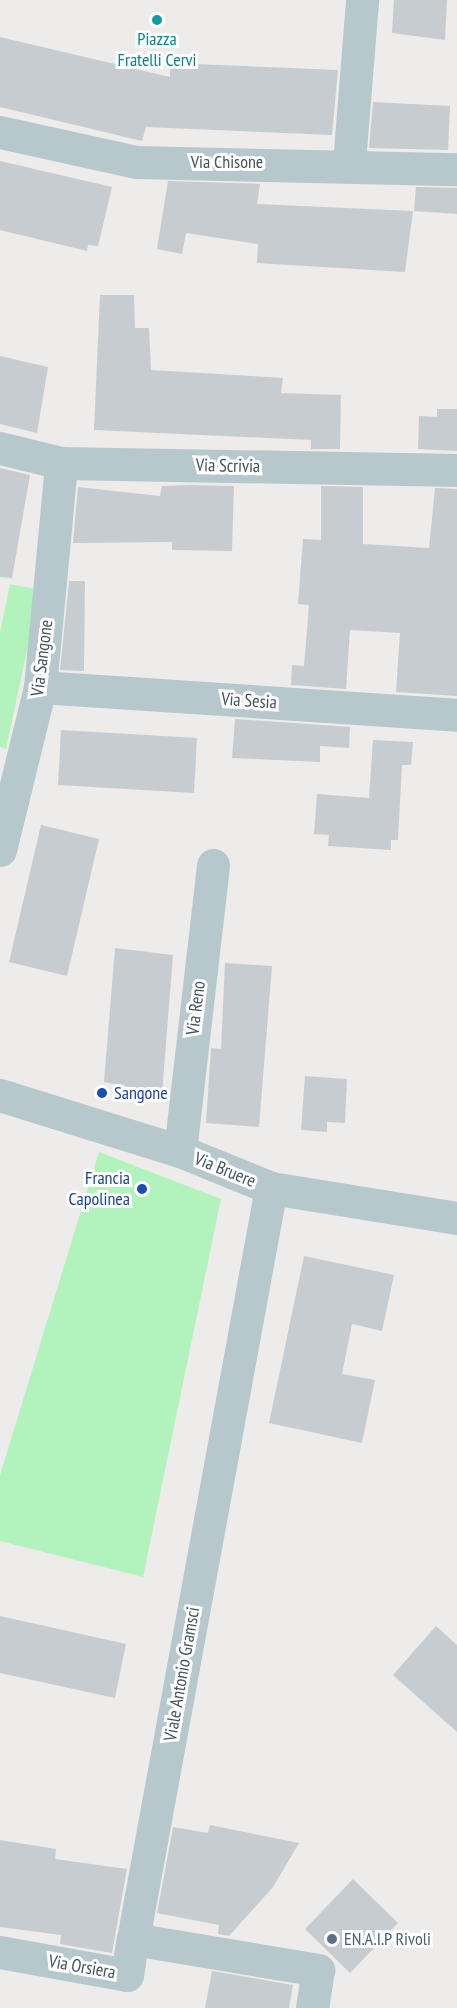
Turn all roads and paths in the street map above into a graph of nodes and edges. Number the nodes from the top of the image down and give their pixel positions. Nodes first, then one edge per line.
1 (362, 0) edge
2 (0, 132) edge
3 (349, 163) junction
4 (457, 169) edge
5 (0, 448) edge
6 (61, 463) junction
7 (457, 470) edge
8 (40, 687) junction
9 (457, 715) edge
10 (0, 850) edge
11 (213, 865) dead end
12 (0, 1095) edge
13 (180, 1151) junction
14 (271, 1188) junction
15 (457, 1218) edge
16 (133, 1939) junction
17 (0, 1952) edge
18 (312, 2008) edge

1 - 3 street
2 - 3 street, Via Chisone
3 - 4 street, Via Chisone
5 - 6 street, Via Scrivia
6 - 7 street, Via Scrivia
6 - 8 street, Via Sangone
8 - 9 street, Via Sesia
8 - 10 street, Via Sangone
11 - 13 street, Via Reno
12 - 13 street, Via Bruere
13 - 14 street, Via Bruere
14 - 15 street, Via Bruere
14 - 16 street, Viale Antonio Gramsci
16 - 17 street, Via Orsiera
16 - 18 street

